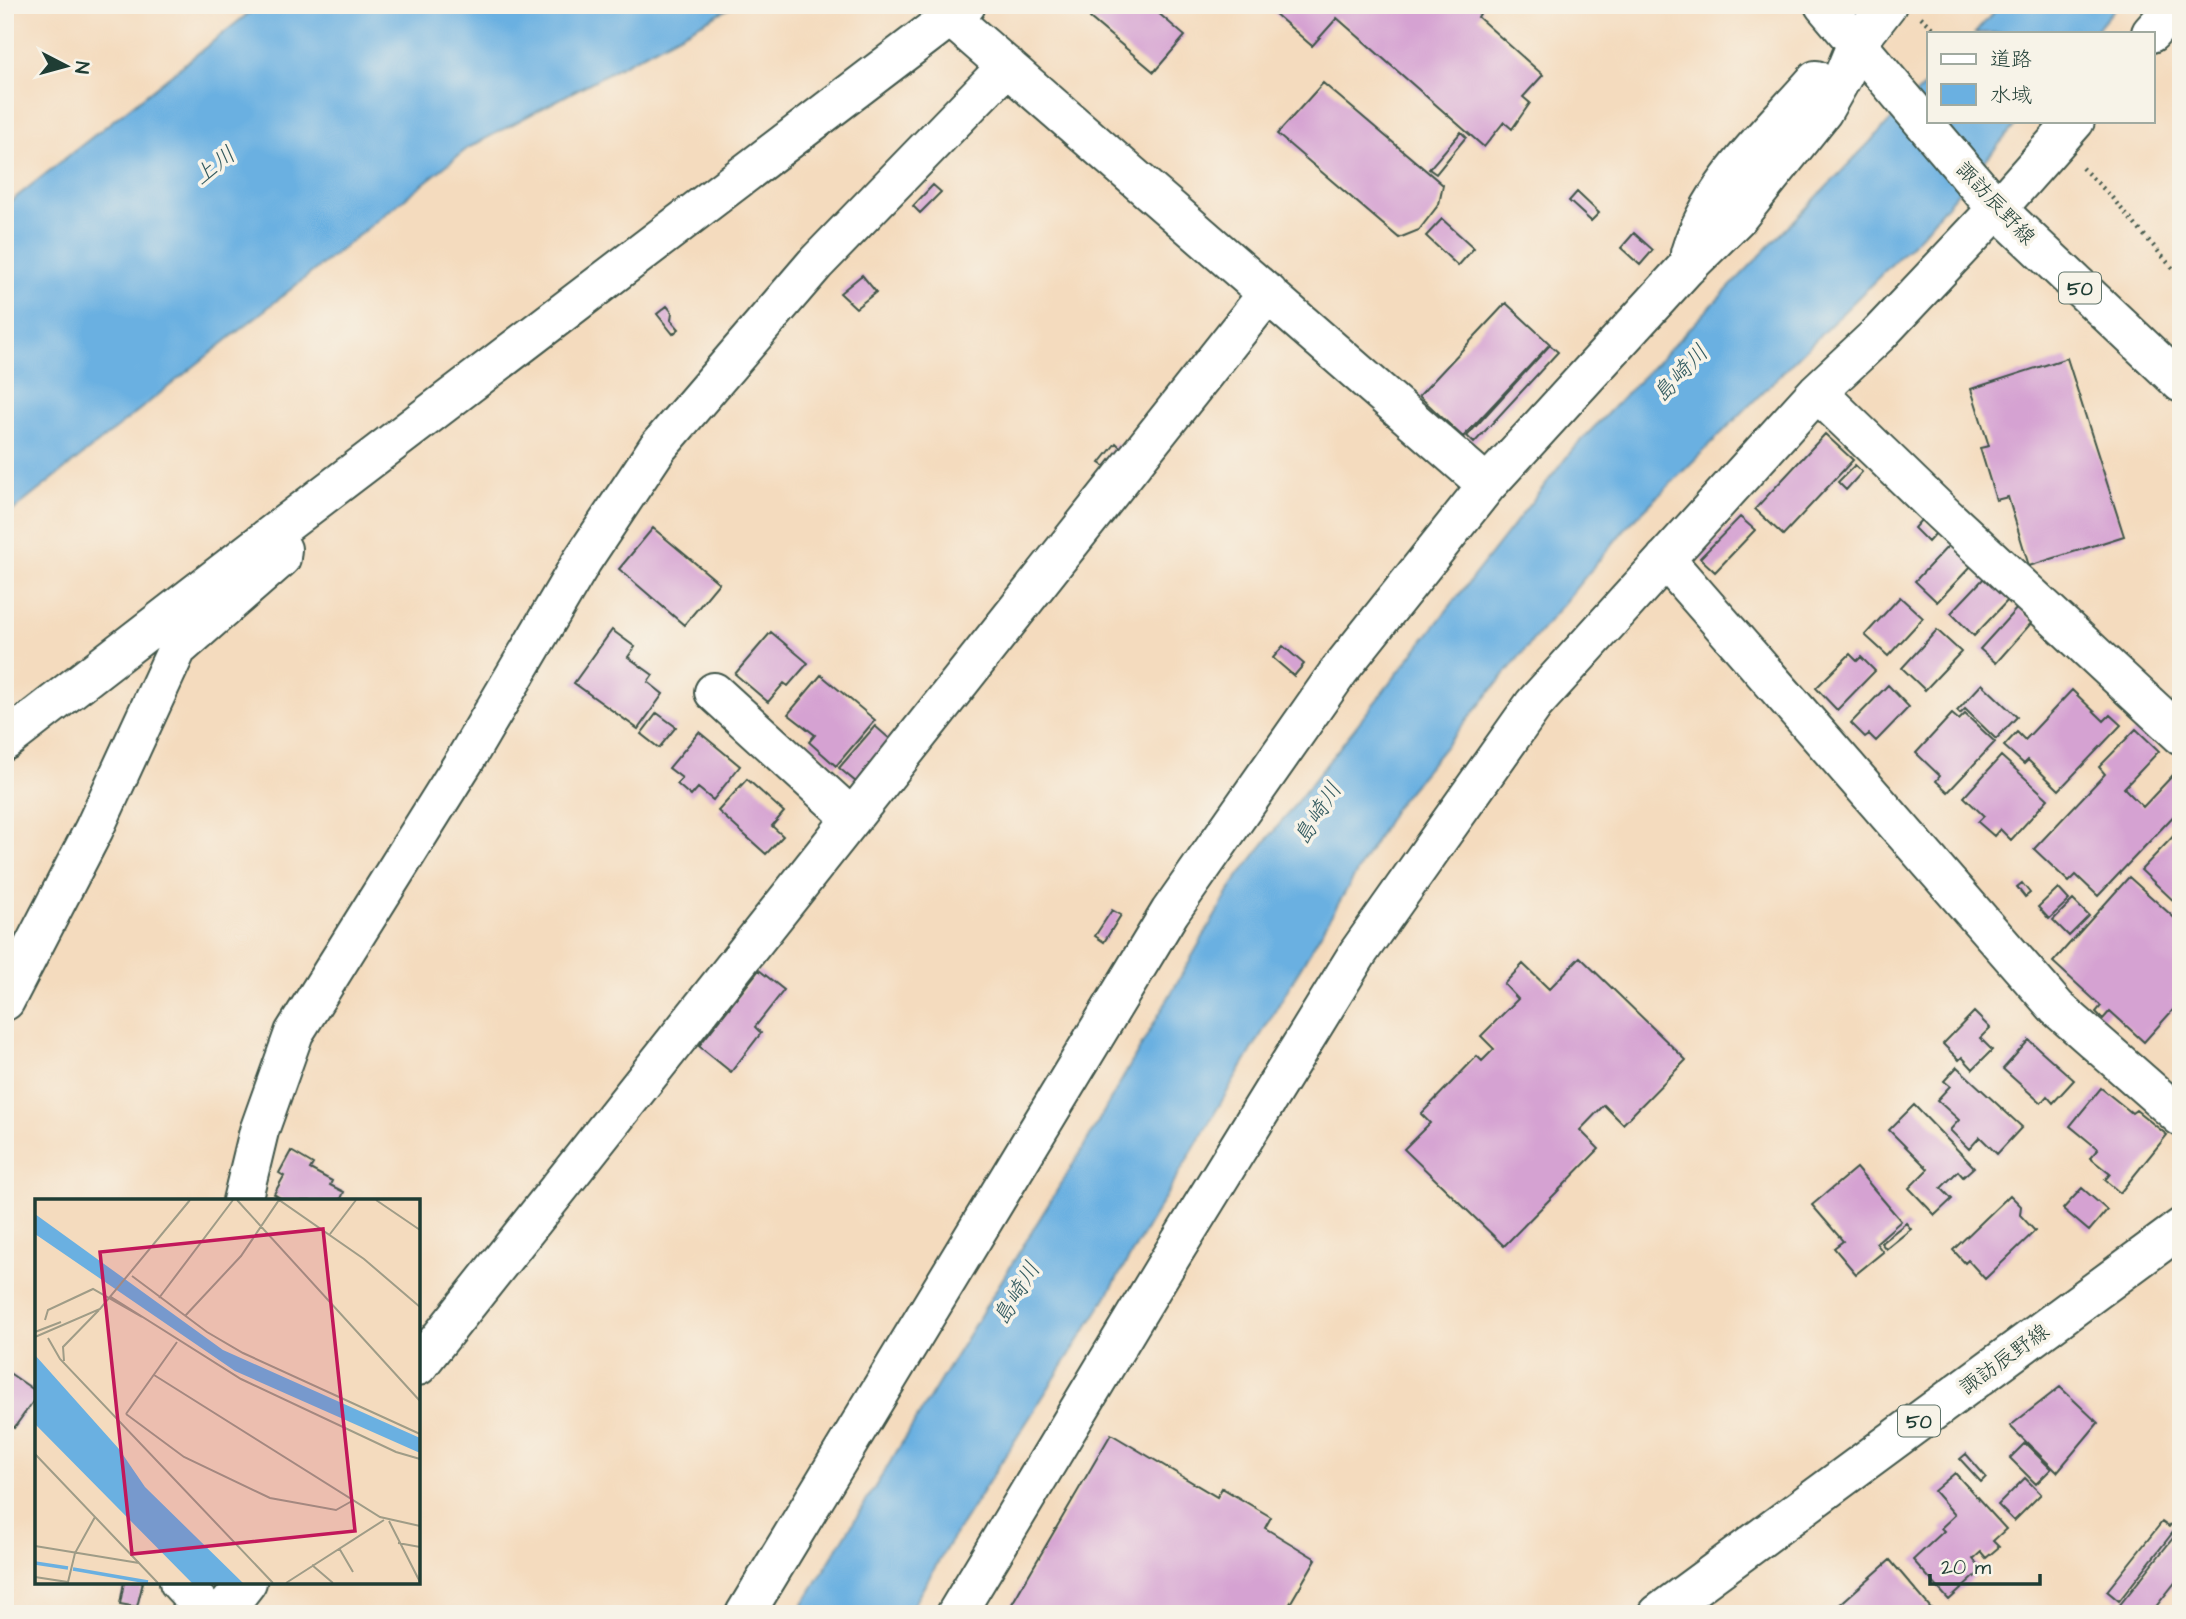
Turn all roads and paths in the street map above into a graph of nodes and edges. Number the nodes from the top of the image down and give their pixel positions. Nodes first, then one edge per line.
1 (1887, 5) edge
2 (2176, 5) edge
3 (1826, 6) edge
4 (958, 11) edge
5 (2152, 32) edge
6 (1866, 56) junction
7 (1007, 66) junction
8 (2065, 131) edge
9 (1990, 200) junction
10 (2181, 278) edge
11 (1268, 293) junction
12 (2181, 383) edge
13 (1817, 391) junction
14 (1487, 485) junction
15 (283, 526) junction
16 (1665, 559) junction
17 (714, 692) dead end
18 (2181, 736) edge
19 (5, 741) edge
20 (852, 818) junction
21 (5, 1001) edge
22 (2181, 1117) edge
23 (242, 1199) edge
24 (2181, 1228) edge
25 (420, 1363) edge
26 (181, 1584) edge
27 (245, 1584) edge
28 (209, 1614) edge
29 (222, 1614) edge
30 (746, 1614) edge
31 (956, 1614) edge
32 (1658, 1614) edge

1 - 6 street
2 - 5 street
3 - 6 street, 諏訪辰野線 / 50
4 - 7 street
4 - 15 street
6 - 9 street, 諏訪辰野線 / 50
6 - 14 street
7 - 11 street
7 - 23 street
8 - 9 street
8 - 10 path
9 - 12 street, 諏訪辰野線 / 50
9 - 13 street
11 - 14 street
11 - 20 street
13 - 16 street
13 - 18 street
14 - 30 street
15 - 19 street
15 - 21 street
16 - 22 street
16 - 31 street
17 - 20 street
20 - 25 street
24 - 32 street, 諏訪辰野線 / 50
26 - 28 street
27 - 29 street

